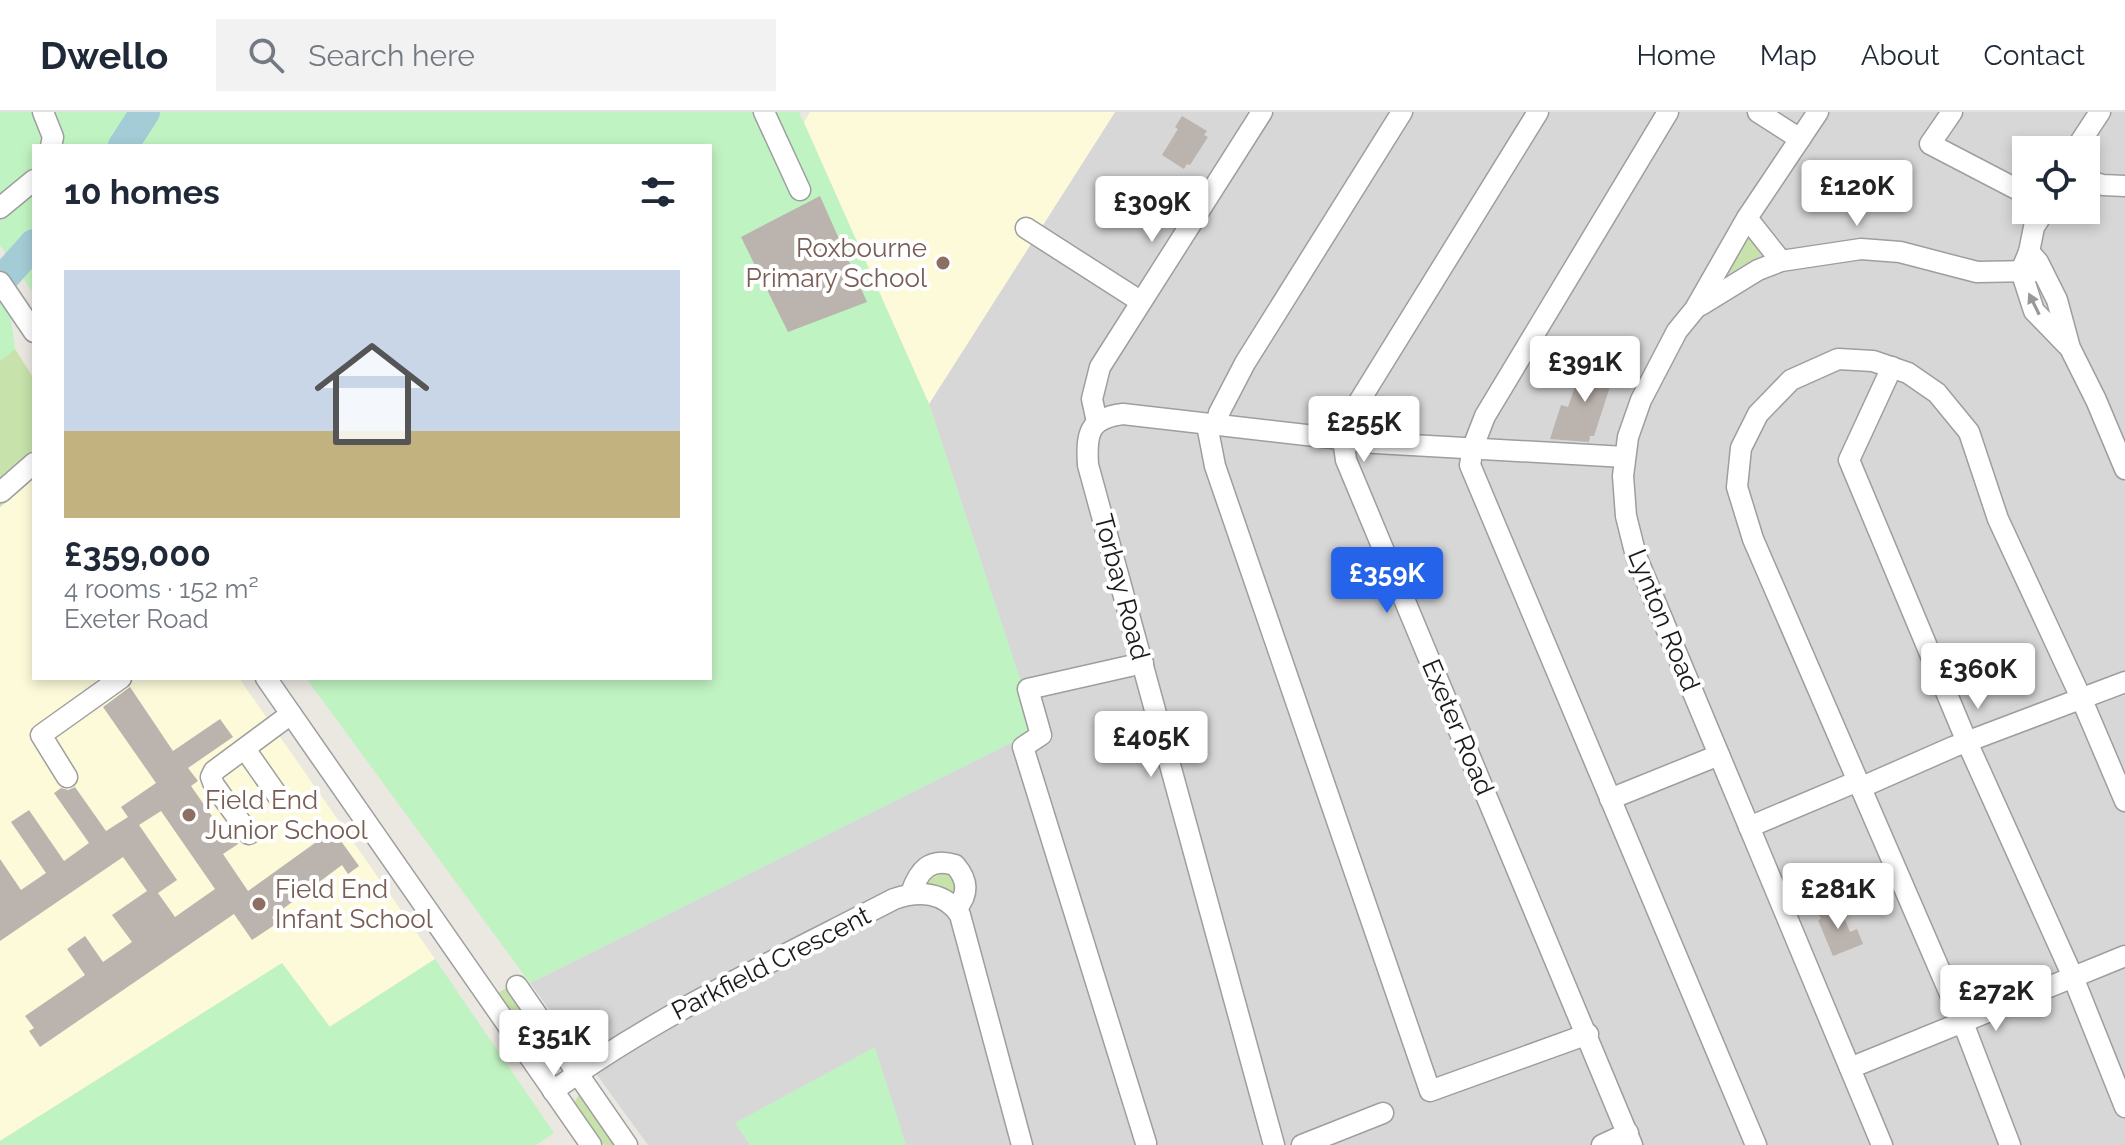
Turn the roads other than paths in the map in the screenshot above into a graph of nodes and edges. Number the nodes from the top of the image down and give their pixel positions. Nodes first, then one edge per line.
1 (43, 112) edge
2 (764, 112) edge
3 (1262, 112) edge
4 (1402, 112) edge
5 (1538, 112) edge
6 (1668, 112) edge
7 (1758, 112) edge
8 (1818, 112) edge
9 (1952, 112) edge
10 (2100, 112) edge
11 (2084, 136) edge
12 (1800, 139) junction
13 (51, 144) edge
14 (32, 182) edge
15 (2100, 184) edge
16 (2125, 186) edge
17 (2012, 187) edge
18 (800, 190) dead end
19 (0, 208) edge
20 (1747, 218) junction
21 (2036, 224) edge
22 (1026, 228) dead end
23 (1781, 261) junction
24 (2025, 261) junction
25 (3, 286) edge
26 (1140, 301) junction
27 (1695, 309) junction
28 (32, 329) edge
29 (2070, 348) junction
30 (1892, 367) junction
31 (1097, 422) junction
32 (1212, 425) junction
33 (1343, 439) junction
34 (1473, 447) junction
35 (1625, 457) junction
36 (32, 465) edge
37 (2125, 469) edge
38 (1, 492) edge
39 (1143, 663) junction
40 (118, 680) edge
41 (267, 680) edge
42 (2125, 682) edge
43 (2082, 700) junction
44 (291, 714) junction
45 (1967, 742) junction
46 (245, 749) junction
47 (1719, 755) junction
48 (67, 777) dead end
49 (1860, 784) junction
50 (280, 799) dead end
51 (1610, 799) junction
52 (2125, 801) edge
53 (1749, 827) junction
54 (249, 834) dead end
55 (911, 893) junction
56 (956, 909) junction
57 (2125, 956) edge
58 (2073, 977) junction
59 (517, 986) dead end
60 (1962, 1022) junction
61 (1588, 1034) junction
62 (1850, 1068) junction
63 (578, 1073) junction
64 (553, 1091) junction
65 (2125, 1107) edge
66 (1383, 1113) dead end
67 (1630, 1139) edge
68 (1146, 1143) edge
69 (1877, 1144) edge
70 (591, 1145) edge
71 (627, 1145) edge
72 (1022, 1145) edge
73 (1274, 1145) edge
74 (1302, 1145) edge
75 (1602, 1145) edge
76 (1756, 1145) edge
77 (2010, 1145) edge

1 - 13 street
2 - 18 street
3 - 26 street, Torbay Road
4 - 32 street
5 - 33 street
6 - 34 street
7 - 12 street
8 - 12 street, Lynton Road
9 - 17 street
10 - 11 street
12 - 20 street, Lynton Road
14 - 19 street
15 - 16 street
20 - 23 street
20 - 27 street, Lynton Road
21 - 24 street
22 - 26 street
23 - 24 street
23 - 27 street
24 - 29 street
29 -> 24 street
25 - 28 street
26 - 31 street, Torbay Road
27 - 35 street, Lynton Road
29 - 37 street
30 - 43 street
30 - 45 street
30 - 49 street
31 - 32 street
31 - 39 street, Torbay Road
32 - 33 street
32 - 61 street
33 - 34 street
33 - 61 street, Exeter Road
34 - 35 street
34 - 51 street
35 - 47 street, Lynton Road
36 - 38 street
39 - 68 street
39 - 73 street, Torbay Road
40 - 48 street
41 - 44 street
42 - 43 street
43 - 45 street
43 - 52 street
44 - 46 street
44 - 64 street
45 - 49 street
45 - 58 street
46 - 50 street
46 - 54 street
47 - 51 street
47 - 53 street, Lynton Road
49 - 53 street
49 - 60 street
51 - 76 street
53 - 62 street, Lynton Road
55 - 56 street
55 - 56 street, Parkfield Crescent
55 - 63 street, Parkfield Crescent
56 - 72 street, Parkfield Crescent
57 - 58 street
58 - 60 street
58 - 65 street
59 - 63 street
60 - 62 street
60 - 77 street
61 - 67 street, Exeter Road
62 - 69 street, Lynton Road
63 - 64 street, Parkfield Crescent
63 - 71 street
64 - 70 street
66 - 74 street
67 - 75 street

